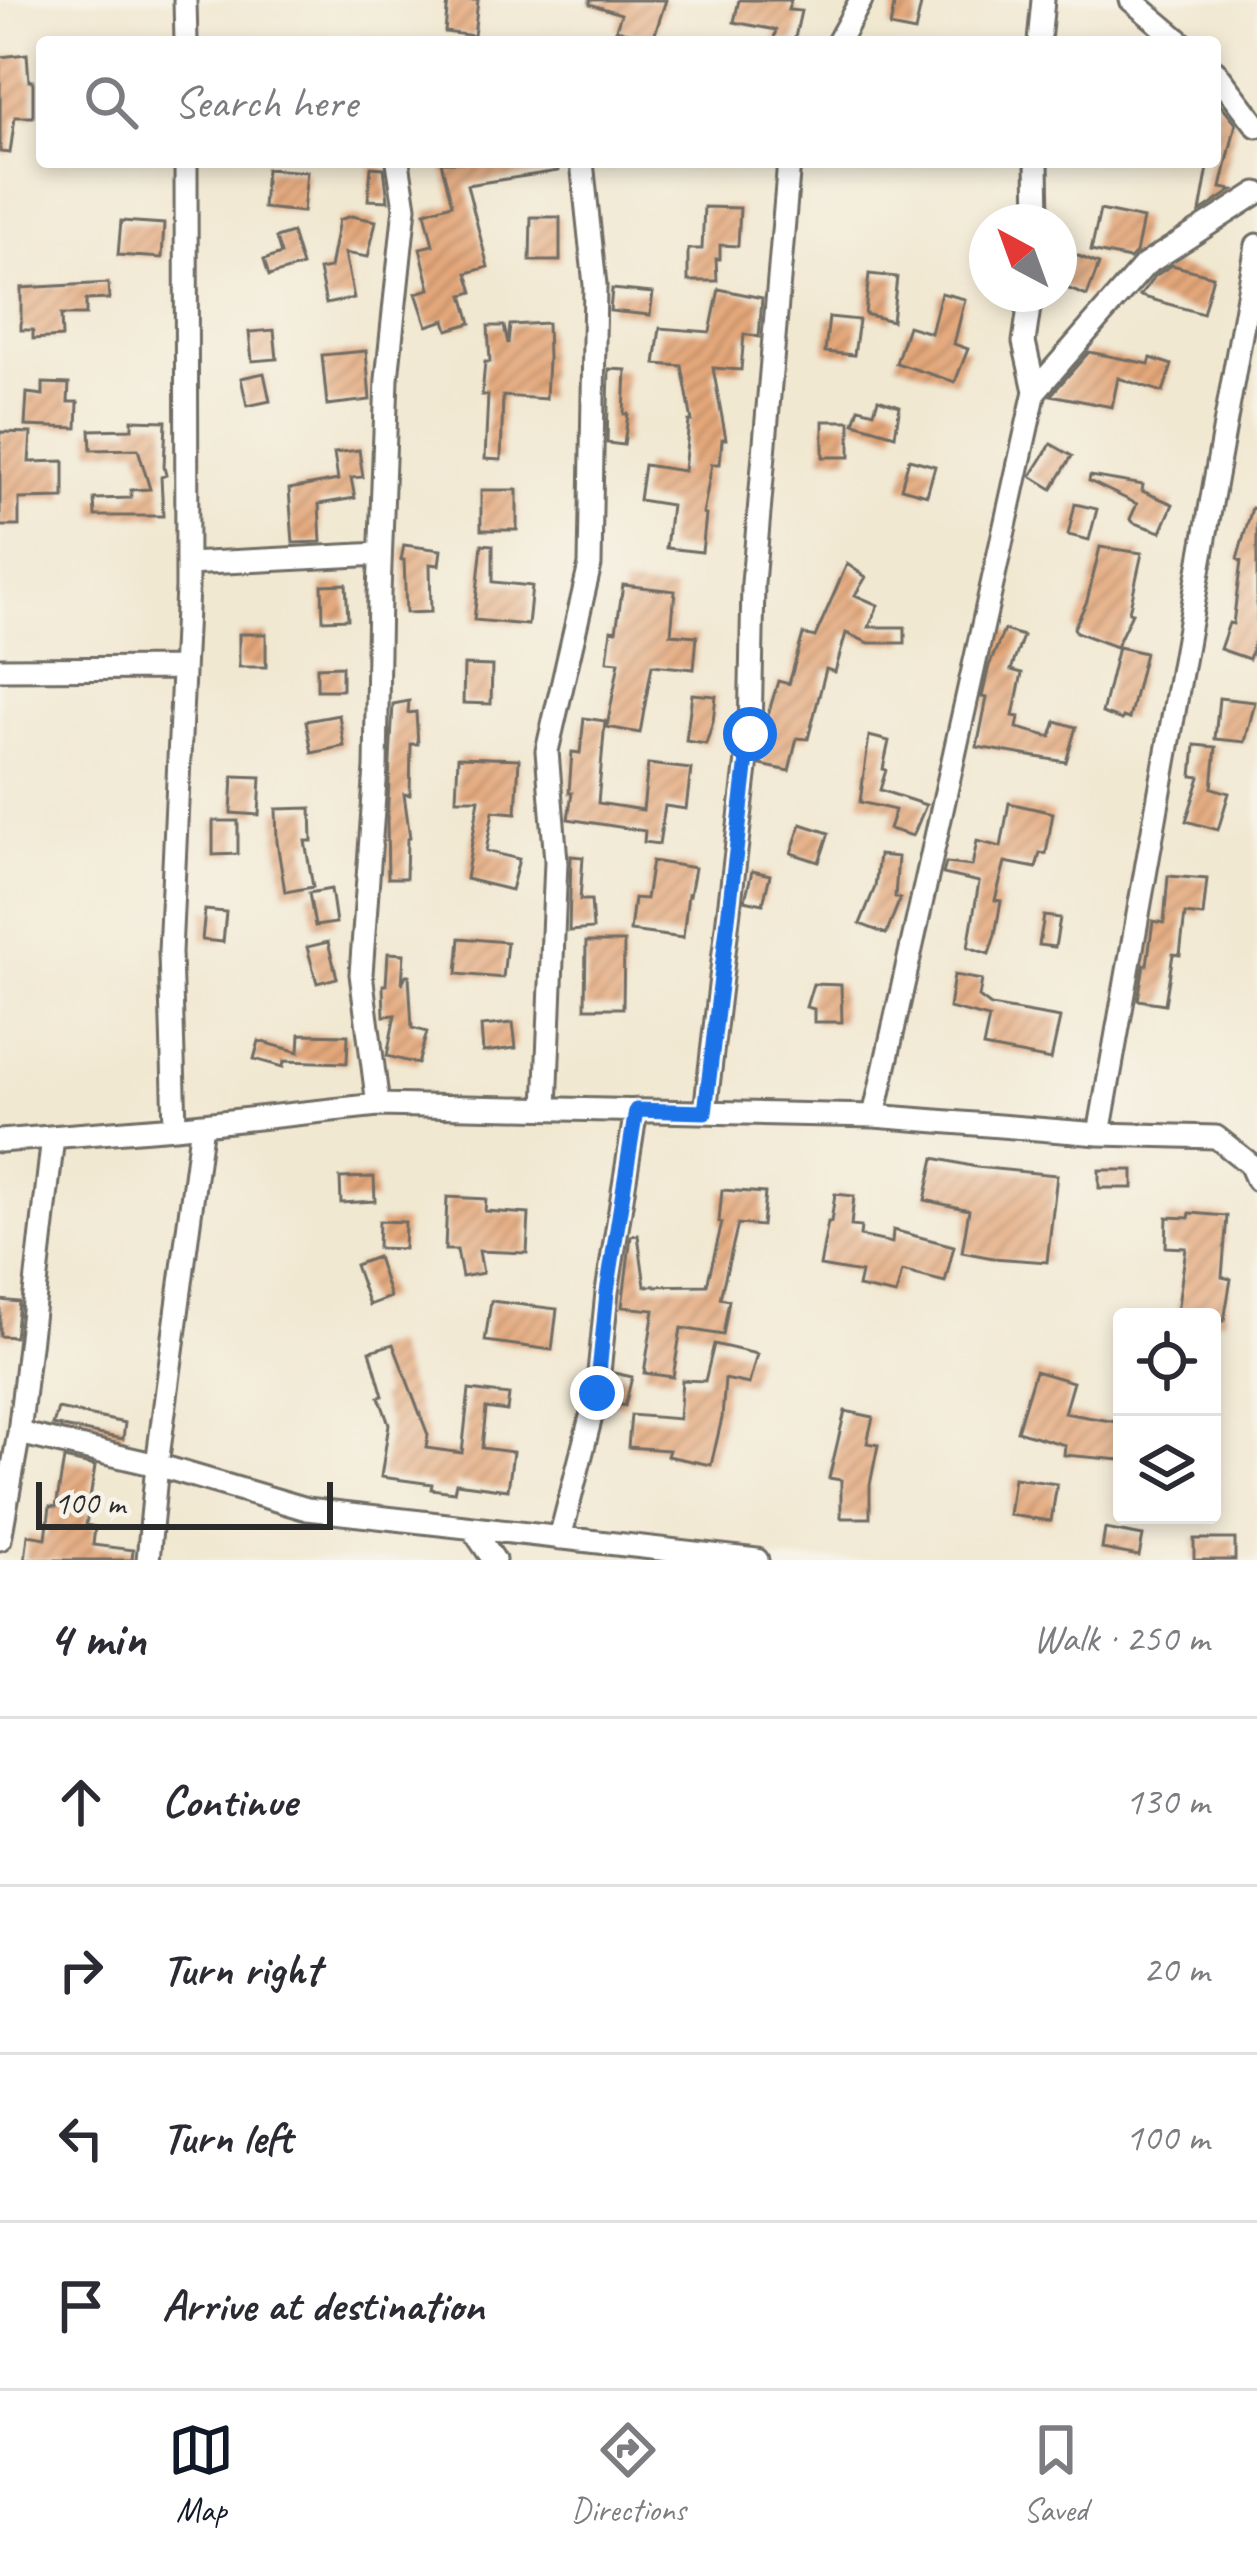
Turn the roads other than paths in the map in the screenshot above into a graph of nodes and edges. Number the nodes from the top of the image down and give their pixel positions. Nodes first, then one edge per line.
1 (185, 0) edge
2 (861, 0) edge
3 (1042, 0) edge
4 (1131, 0) edge
5 (186, 36) edge
6 (841, 36) edge
7 (1039, 36) edge
8 (1174, 36) edge
9 (1221, 79) edge
10 (1257, 126) edge
11 (186, 168) edge
12 (399, 168) edge
13 (583, 168) edge
14 (788, 168) edge
15 (1037, 168) edge
16 (1257, 193) edge
17 (1038, 204) edge
18 (1257, 244) edge
19 (1028, 312) edge
20 (1035, 391) junction
21 (380, 554) junction
22 (187, 564) junction
23 (183, 668) junction
24 (0, 669) edge
25 (378, 1105) junction
26 (546, 1108) junction
27 (636, 1110) junction
28 (705, 1112) junction
29 (874, 1116) junction
30 (202, 1124) junction
31 (176, 1127) junction
32 (1099, 1134) junction
33 (52, 1137) junction
34 (0, 1141) edge
35 (1257, 1180) edge
36 (19, 1433) junction
37 (157, 1465) junction
38 (472, 1528) junction
39 (560, 1538) junction
40 (0, 1539) edge
41 (148, 1560) edge
42 (494, 1560) edge
43 (757, 1560) edge

1 - 5 street
2 - 6 street
3 - 7 street
4 - 8 street
9 - 10 street
11 - 22 street
12 - 21 street
13 - 26 street
14 - 28 street
15 - 17 street
16 - 20 street
18 - 32 street
19 - 20 street
20 - 29 street
21 - 22 street
21 - 25 street
22 - 23 street
23 - 24 street
23 - 31 street
25 - 26 street
25 - 30 street
26 - 27 street
27 - 28 street
27 - 39 street
28 - 29 street
29 - 32 street
30 - 31 street
30 - 37 street
31 - 33 street
32 - 35 street
33 - 34 street
33 - 36 street
36 - 37 street
36 - 40 street
37 - 38 street
37 - 41 street
38 - 39 street
38 - 42 street
39 - 43 street

